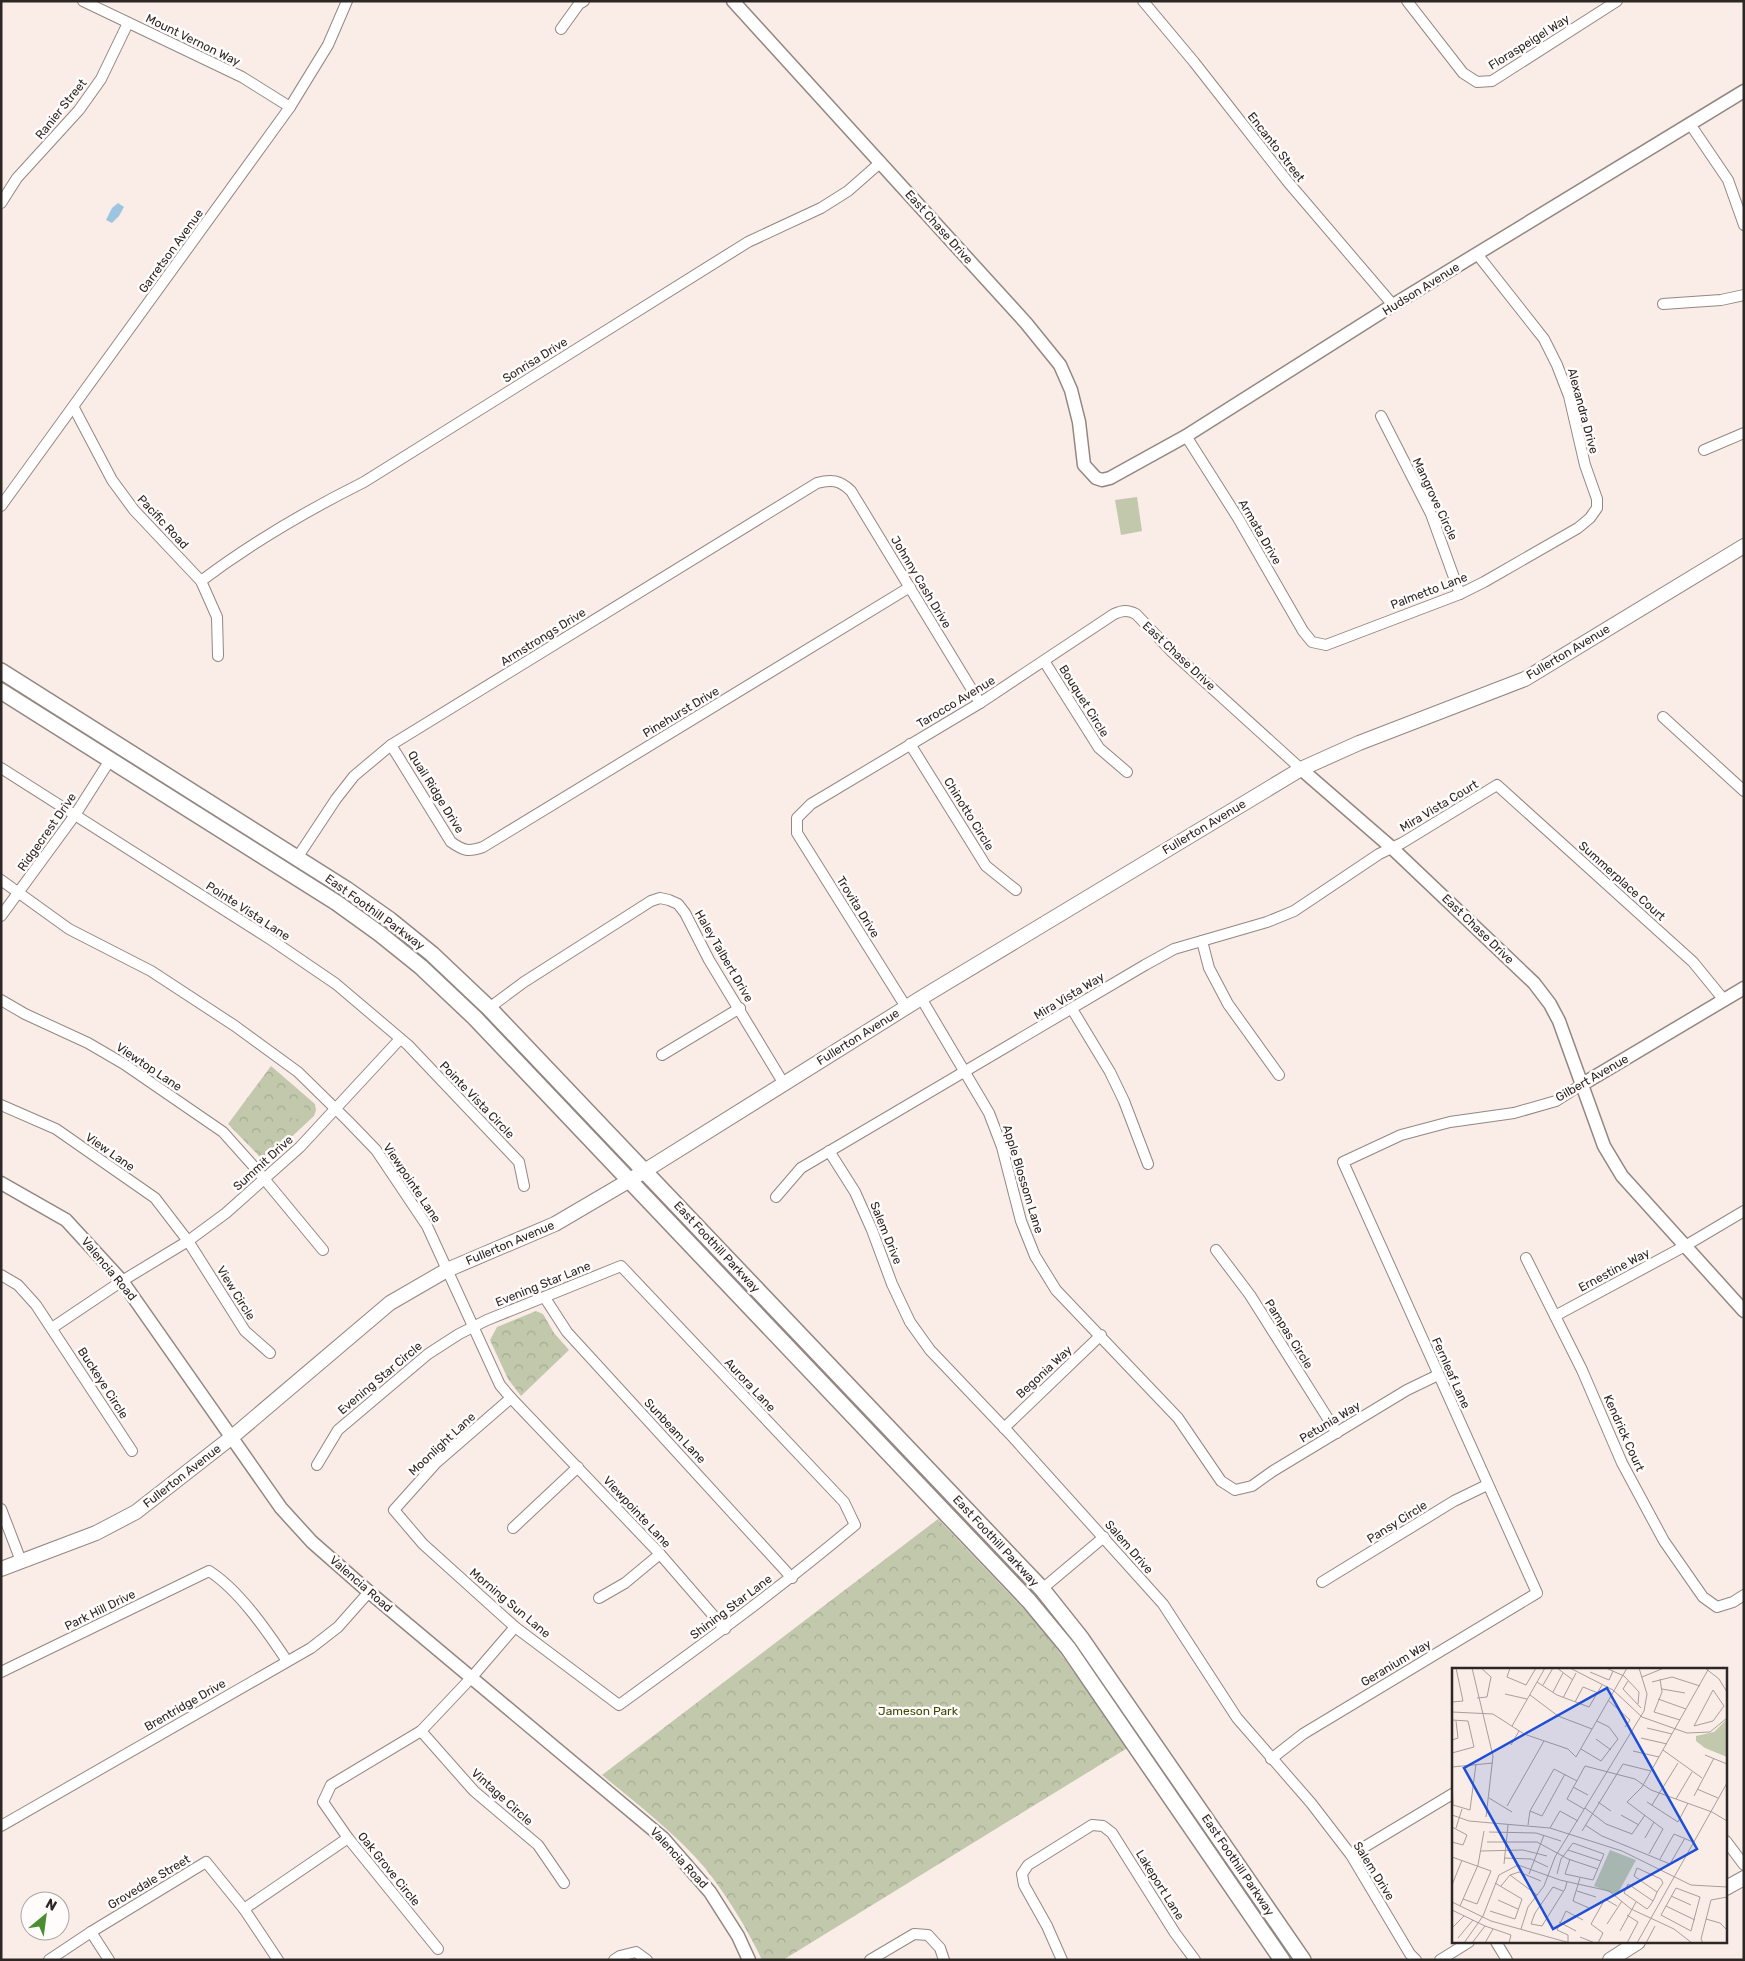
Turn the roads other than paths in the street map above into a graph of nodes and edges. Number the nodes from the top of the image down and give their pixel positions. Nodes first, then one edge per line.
1 (82, 1) edge
2 (347, 1) edge
3 (584, 1) edge
4 (733, 1) edge
5 (1143, 1) edge
6 (1407, 1) edge
7 (1618, 1) edge
8 (128, 23) junction
9 (561, 30) dead end
10 (1744, 91) edge
11 (290, 107) junction
12 (1690, 124) junction
13 (881, 162) junction
14 (1, 203) edge
15 (1744, 225) edge
16 (1477, 254) junction
17 (1744, 294) edge
18 (1664, 304) dead end
19 (1393, 305) junction
20 (74, 408) junction
21 (1382, 416) dead end
22 (1744, 433) edge
23 (1186, 436) junction
24 (1704, 450) dead end
25 (1096, 478) joint
26 (836, 480) joint
27 (1, 506) edge
28 (1597, 508) joint
29 (1744, 546) edge
30 (201, 580) junction
31 (910, 587) junction
32 (1460, 594) junction
33 (1129, 611) joint
34 (1312, 642) joint
35 (218, 656) dead end
36 (1044, 662) junction
37 (1, 671) edge
38 (1, 691) edge
39 (980, 703) junction
40 (1663, 717) dead end
41 (910, 744) junction
42 (392, 745) junction
43 (110, 760) junction
44 (1, 768) edge
45 (1301, 769) junction
46 (1127, 772) dead end
47 (1498, 785) joint
48 (1744, 791) edge
49 (75, 815) junction
50 (797, 818) joint
51 (1392, 848) junction
52 (462, 850) joint
53 (297, 858) junction
54 (1, 880) edge
55 (1016, 890) dead end
56 (19, 893) junction
57 (1, 916) edge
58 (1202, 942) junction
59 (1744, 988) edge
60 (921, 998) junction
61 (1, 1000) edge
62 (1724, 1000) junction
63 (906, 1007) junction
64 (489, 1008) junction
65 (740, 1008) junction
66 (1072, 1009) junction
67 (400, 1039) junction
68 (662, 1054) dead end
69 (965, 1073) junction
70 (1279, 1075) dead end
71 (784, 1084) junction
72 (1581, 1085) junction
73 (1, 1105) edge
74 (336, 1110) junction
75 (829, 1151) junction
76 (1343, 1162) joint
77 (1148, 1164) dead end
78 (645, 1170) junction
79 (264, 1180) junction
80 (630, 1180) junction
81 (1, 1183) edge
82 (524, 1186) dead end
83 (776, 1197) dead end
84 (1744, 1211) edge
85 (188, 1241) junction
86 (1685, 1246) junction
87 (322, 1250) dead end
88 (1216, 1250) dead end
89 (1526, 1258) dead end
90 (621, 1266) joint
91 (447, 1270) junction
92 (1, 1274) edge
93 (122, 1281) junction
94 (545, 1298) junction
95 (1744, 1311) edge
96 (1555, 1316) junction
97 (474, 1326) junction
98 (52, 1328) junction
99 (1101, 1336) junction
100 (270, 1353) dead end
101 (1438, 1375) junction
102 (510, 1398) junction
103 (1004, 1428) junction
104 (1336, 1434) junction
105 (232, 1438) junction
106 (132, 1452) dead end
107 (317, 1466) dead end
108 (578, 1467) junction
109 (1487, 1484) junction
110 (1235, 1490) joint
111 (1, 1509) edge
112 (394, 1510) joint
113 (855, 1525) joint
114 (513, 1528) dead end
115 (1104, 1537) junction
116 (660, 1554) junction
117 (21, 1561) junction
118 (1, 1569) edge
119 (792, 1578) junction
120 (1322, 1582) dead end
121 (1042, 1589) junction
122 (369, 1592) junction
123 (1537, 1593) joint
124 (1744, 1595) edge
125 (599, 1598) dead end
126 (515, 1626) junction
127 (725, 1629) junction
128 (287, 1661) junction
129 (1, 1672) edge
130 (472, 1677) junction
131 (619, 1705) joint
132 (421, 1731) junction
133 (1271, 1759) junction
134 (1452, 1794) edge
135 (1, 1826) edge
136 (348, 1838) junction
137 (1728, 1844) edge
138 (1351, 1855) junction
139 (1744, 1865) edge
140 (1744, 1878) edge
141 (564, 1883) dead end
142 (1728, 1887) edge
143 (244, 1909) junction
144 (90, 1932) junction
145 (1466, 1944) edge
146 (1497, 1944) edge
147 (1635, 1944) edge
148 (438, 1949) dead end
149 (49, 1960) edge
150 (109, 1960) edge
151 (278, 1960) edge
152 (614, 1960) edge
153 (647, 1960) edge
154 (749, 1960) edge
155 (870, 1960) edge
156 (944, 1960) edge
157 (1062, 1960) edge
158 (1195, 1960) edge
159 (1282, 1960) edge
160 (1303, 1960) edge
161 (1416, 1960) edge
162 (1440, 1960) edge
163 (1507, 1960) edge
164 (1610, 1960) edge

1 - 8 street, Mount Vernon Way
2 - 11 street, Garretson Avenue
3 - 9 street
4 - 13 street, East Chase Drive
5 - 19 street, Encanto Street
6 - 7 street, Floraspeigel Way
8 - 11 street, Mount Vernon Way
8 - 14 street, Ranier Street
10 - 12 street, Hudson Avenue
11 - 20 street, Garretson Avenue
12 - 15 street
12 - 16 street, Hudson Avenue
13 - 25 street, East Chase Drive
13 - 30 street, Sonrisa Drive
16 - 19 street, Hudson Avenue
16 - 28 street, Alexandra Drive
17 - 18 street
19 - 23 street, Hudson Avenue
20 - 27 street, Garretson Avenue
20 - 30 street, Pacific Road
21 - 32 street, Mangrove Circle
22 - 24 street
23 - 25 street, Hudson Avenue
23 - 34 street, Armata Drive
26 - 31 street, Johnny Cash Drive
26 - 42 street, Armstrongs Drive
28 - 32 street, Palmetto Lane
29 - 45 main road, Fullerton Avenue
30 - 35 street, Pacific Road
31 - 39 street, Johnny Cash Drive
31 - 52 street, Pinehurst Drive
32 - 34 street, Palmetto Lane
33 - 36 street, Tarocco Avenue
33 - 45 street, East Chase Drive
36 - 39 street, Tarocco Avenue
36 - 46 street, Bouquet Circle
37 - 53 main road, East Foothill Parkway
38 - 43 main road, East Foothill Parkway
39 - 41 street, Tarocco Avenue
40 - 48 street
41 - 50 street, Tarocco Avenue
41 - 55 street, Chinotto Circle
42 - 52 street, Quail Ridge Drive
42 - 53 street, Armstrongs Drive
43 - 49 street, Ridgecrest Drive
43 - 80 main road, East Foothill Parkway
44 - 49 street, Pointe Vista Lane
45 - 51 street, East Chase Drive
45 - 60 main road, Fullerton Avenue
47 - 51 street, Mira Vista Court
47 - 62 street, Summerplace Court
49 - 56 street, Ridgecrest Drive
49 - 67 street, Pointe Vista Lane
50 - 63 street, Trovita Drive
51 - 58 street, Mira Vista Way
51 - 72 street, East Chase Drive
53 - 64 main road, East Foothill Parkway
54 - 56 street, Viewpointe Lane
56 - 57 street, Ridgecrest Drive
56 - 74 street, Viewpointe Lane
58 - 66 street, Mira Vista Way
58 - 70 street
59 - 62 street, Gilbert Avenue
60 - 63 main road, Fullerton Avenue
60 - 69 street, Apple Blossom Lane
61 - 79 street, Viewtop Lane
62 - 72 street, Gilbert Avenue
63 - 71 main road, Fullerton Avenue
64 - 65 street, Haley Talbert Drive
64 - 78 main road, East Foothill Parkway
65 - 68 street
65 - 71 street, Haley Talbert Drive
66 - 69 street, Mira Vista Way
66 - 77 street
67 - 74 street, Summit Drive
67 - 82 street, Pointe Vista Circle
69 - 75 street, Mira Vista Way
69 - 99 street, Apple Blossom Lane
71 - 78 main road, Fullerton Avenue
72 - 76 street, Gilbert Avenue
72 - 86 street, East Chase Drive
73 - 85 street, View Lane
74 - 79 street, Summit Drive
74 - 91 street, Viewpointe Lane
75 - 83 street, Mira Vista Way
75 - 103 street, Salem Drive
76 - 101 street, Fernleaf Lane
78 - 80 main road, Fullerton Avenue
78 - 121 main road, East Foothill Parkway
79 - 85 street, Summit Drive
79 - 87 street, Viewtop Lane
80 - 91 main road, Fullerton Avenue
80 - 159 main road, East Foothill Parkway
81 - 93 street, Valencia Road
84 - 86 street, Ernestine Way
85 - 93 street, Summit Drive
85 - 100 street, View Circle
86 - 95 street, East Chase Drive
86 - 96 street, Ernestine Way
88 - 104 street, Pampas Circle
89 - 96 street, Kendrick Court
90 - 94 street, Evening Star Lane
90 - 113 street, Aurora Lane
91 - 97 street, Viewpointe Lane
91 - 105 main road, Fullerton Avenue
92 - 98 street, Buckeye Circle
93 - 98 street, Summit Drive
93 - 105 street, Valencia Road
94 - 97 street, Evening Star Lane
94 - 119 street, Sunbeam Lane
96 - 124 street, Kendrick Court
97 - 102 street, Viewpointe Lane
97 - 107 street, Evening Star Circle
98 - 106 street, Buckeye Circle
99 - 103 street, Begonia Way
99 - 110 street, Apple Blossom Lane
101 - 104 street, Petunia Way
101 - 109 street, Fernleaf Lane
102 - 108 street, Viewpointe Lane
102 - 112 street, Moonlight Lane
103 - 115 street, Salem Drive
104 - 110 street, Petunia Way
105 - 117 main road, Fullerton Avenue
105 - 122 street, Valencia Road
108 - 114 street
108 - 116 street, Viewpointe Lane
109 - 120 street, Pansy Circle
109 - 123 street, Fernleaf Lane
111 - 117 street
112 - 126 street, Morning Sun Lane
113 - 119 street, Shining Star Lane
115 - 121 street
115 - 133 street, Salem Drive
116 - 125 street
116 - 127 street, Viewpointe Lane
117 - 118 main road, Fullerton Avenue
119 - 127 street, Shining Star Lane
121 - 160 main road, East Foothill Parkway
122 - 128 street, Brentridge Drive
122 - 130 street, Valencia Road
123 - 133 street, Geranium Way
126 - 130 street
126 - 131 street, Morning Sun Lane
127 - 131 street, Shining Star Lane
128 - 129 street, Park Hill Drive
128 - 135 street, Brentridge Drive
130 - 132 street
130 - 154 street, Valencia Road
132 - 136 street, Oak Grove Circle
132 - 141 street, Vintage Circle
133 - 138 street, Salem Drive
134 - 138 street
136 - 143 street
136 - 148 street, Oak Grove Circle
137 - 139 street
138 - 161 street, Salem Drive
140 - 142 main road
143 - 144 street, Grovedale Street
143 - 151 street
144 - 149 street, Grovedale Street
144 - 150 street
145 - 162 street
146 - 163 street
147 - 164 main road
152 - 153 street
155 - 156 street
157 - 158 street, Lakeport Lane

